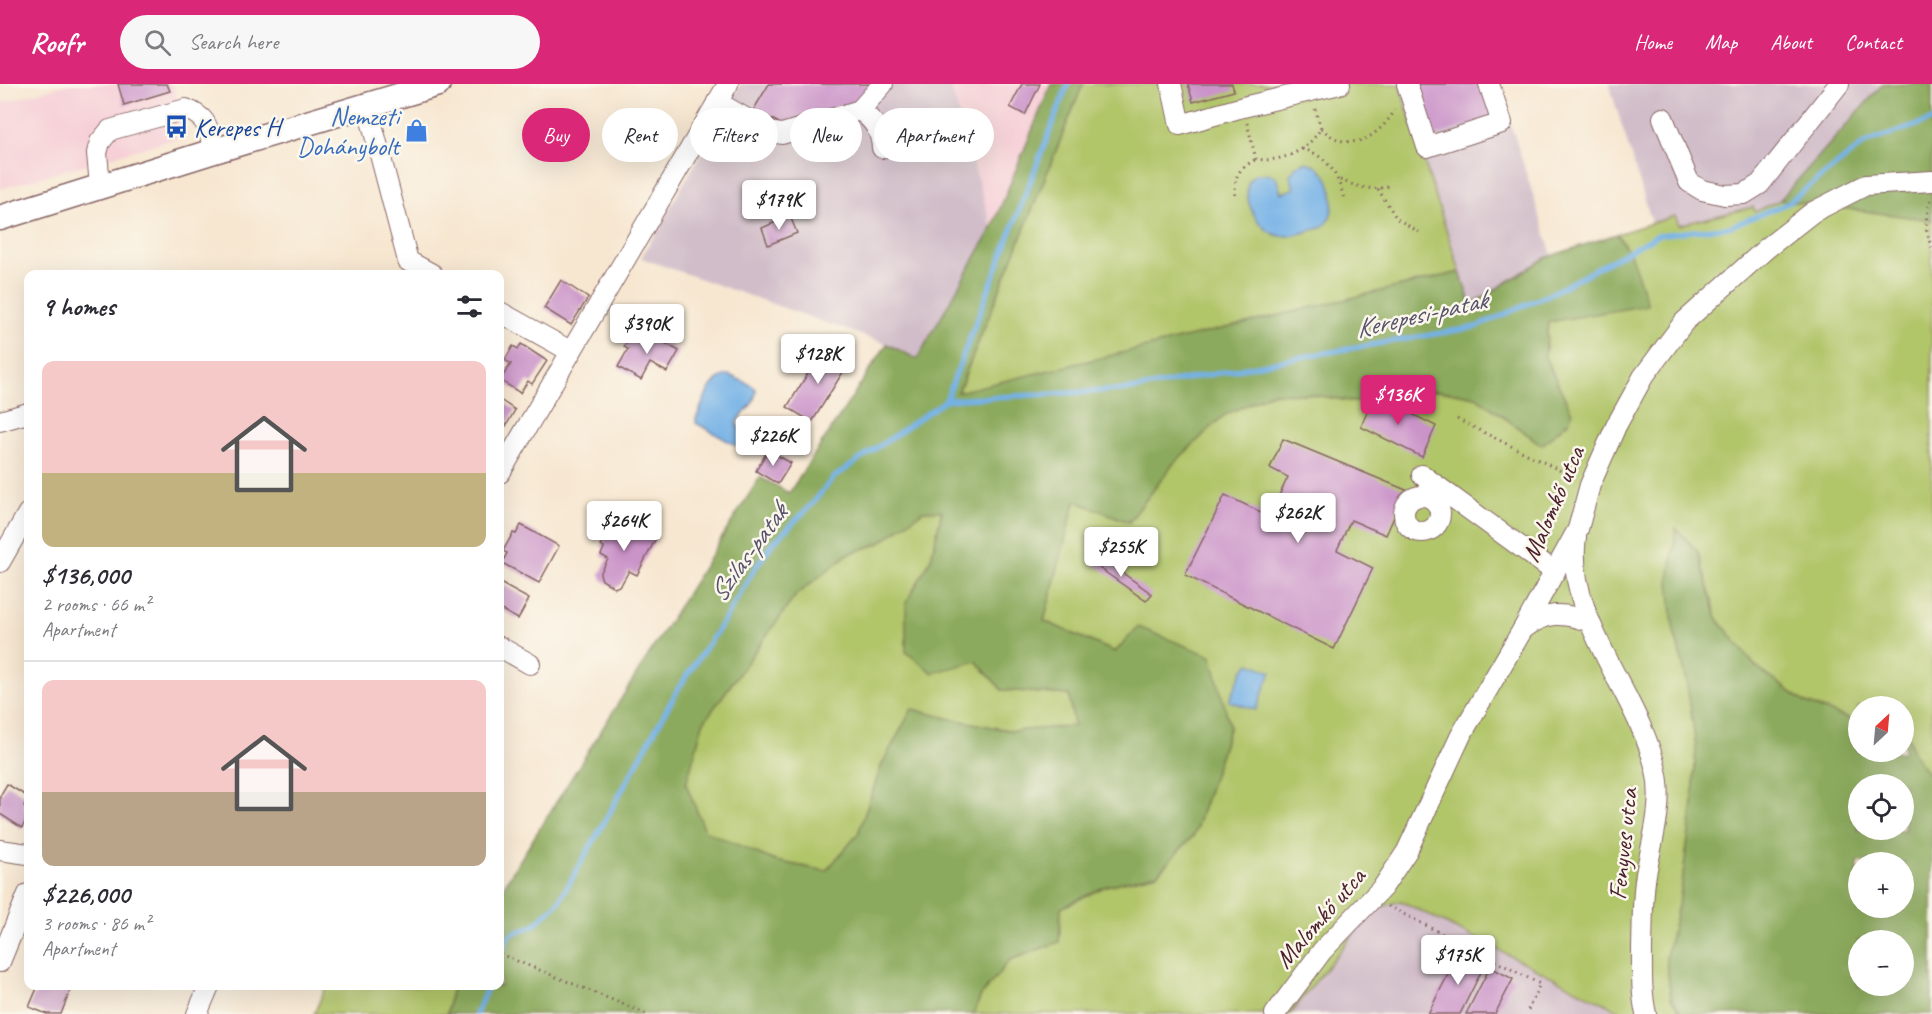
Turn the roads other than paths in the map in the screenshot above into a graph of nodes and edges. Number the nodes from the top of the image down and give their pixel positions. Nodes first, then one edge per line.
1 (438, 84) edge
2 (728, 84) edge
3 (883, 84) edge
4 (1171, 84) edge
5 (1340, 84) edge
6 (1407, 84) edge
7 (1490, 84) edge
8 (1839, 84) edge
9 (717, 102) junction
10 (367, 105) junction
11 (862, 108) edge
12 (862, 112) edge
13 (1663, 118) dead end
14 (874, 123) edge
15 (790, 132) edge
16 (214, 151) junction
17 (1932, 181) edge
18 (100, 186) junction
19 (0, 218) edge
20 (403, 268) edge
21 (504, 314) edge
22 (570, 351) junction
23 (24, 414) edge
24 (0, 421) edge
25 (504, 466) edge
26 (1422, 475) dead end
27 (24, 520) edge
28 (1578, 529) junction
29 (0, 562) edge
30 (1554, 572) junction
31 (1590, 622) junction
32 (1523, 629) junction
33 (504, 648) edge
34 (530, 664) dead end
35 (0, 850) edge
36 (24, 853) edge
37 (24, 904) edge
38 (0, 962) edge
39 (207, 990) edge
40 (197, 1014) edge
41 (1275, 1014) edge
42 (1646, 1014) edge

1 - 10 main road
2 - 9 street
3 - 11 street
4 - 5 street
6 - 7 street
8 - 13 street
9 - 15 street
9 - 22 street
10 - 16 main road
10 - 20 street
12 - 14 street
16 - 18 main road
16 - 18 street
17 - 28 street, Malomkő utca
18 - 19 main road
21 - 22 street
22 - 25 street
23 - 24 street
26 - 30 street
27 - 29 street
28 - 30 street, Malomkő utca
28 - 31 street, Fenyves utca
30 - 32 street, Malomkő utca
31 - 32 street
31 - 42 street, Fenyves utca
32 - 41 street, Malomkő utca
33 - 34 street
35 - 36 street
37 - 38 street
39 - 40 street

